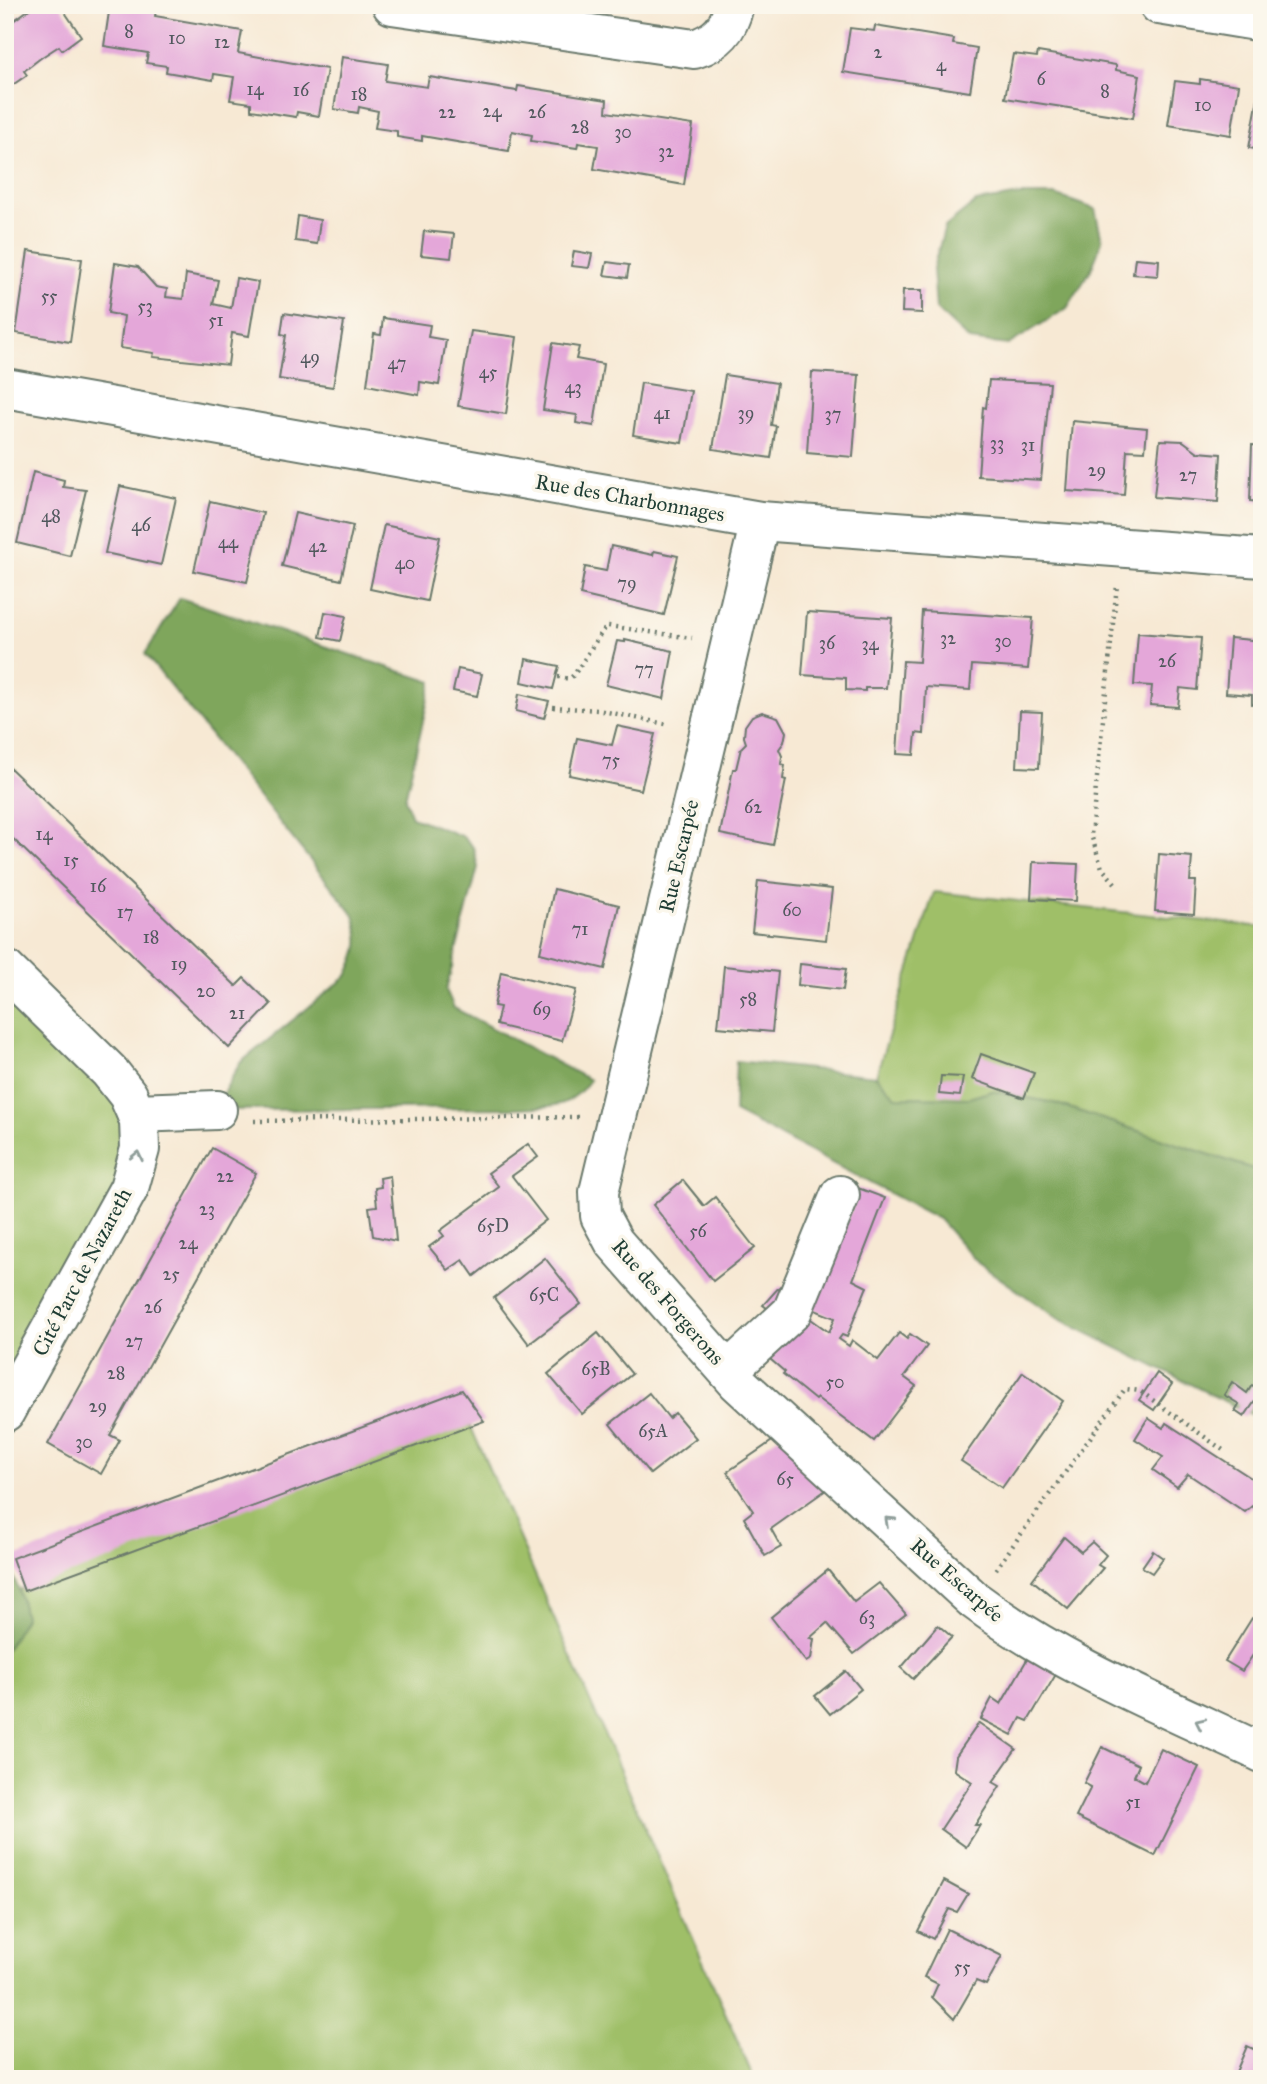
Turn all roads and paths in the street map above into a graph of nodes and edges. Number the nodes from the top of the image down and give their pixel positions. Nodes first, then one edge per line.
1 (392, 5) edge
2 (734, 5) edge
3 (1159, 5) edge
4 (1262, 22) edge
5 (5, 388) edge
6 (760, 521) junction
7 (1121, 547) junction
8 (1262, 558) edge
9 (731, 643) junction
10 (558, 677) dead end
11 (553, 707) dead end
12 (708, 734) junction
13 (1115, 883) dead end
14 (5, 970) edge
15 (136, 1113) junction
16 (230, 1116) joint
17 (617, 1117) junction
18 (599, 1192) joint
19 (840, 1195) dead end
20 (728, 1371) junction
21 (5, 1412) edge
22 (1223, 1450) dead end
23 (974, 1600) junction
24 (1262, 1752) edge

1 - 2 street
3 - 4 street
5 - 6 street, Rue des Charbonnages
6 - 7 street, Rue des Charbonnages
6 - 9 street, Rue Escarpée
7 - 8 street, Rue des Charbonnages
7 - 13 path
9 - 10 path
9 - 12 street, Rue Escarpée
11 - 12 path
12 - 17 street, Rue Escarpée
14 - 15 street, Cité Parc de Nazareth
15 - 16 street
21 -> 15 street, Cité Parc de Nazareth
16 - 17 path
17 - 18 street, Rue Escarpée
18 - 20 street, Rue des Forgerons
19 - 20 street
23 -> 20 street, Rue Escarpée
22 - 23 path
24 -> 23 street, Rue Escarpée

